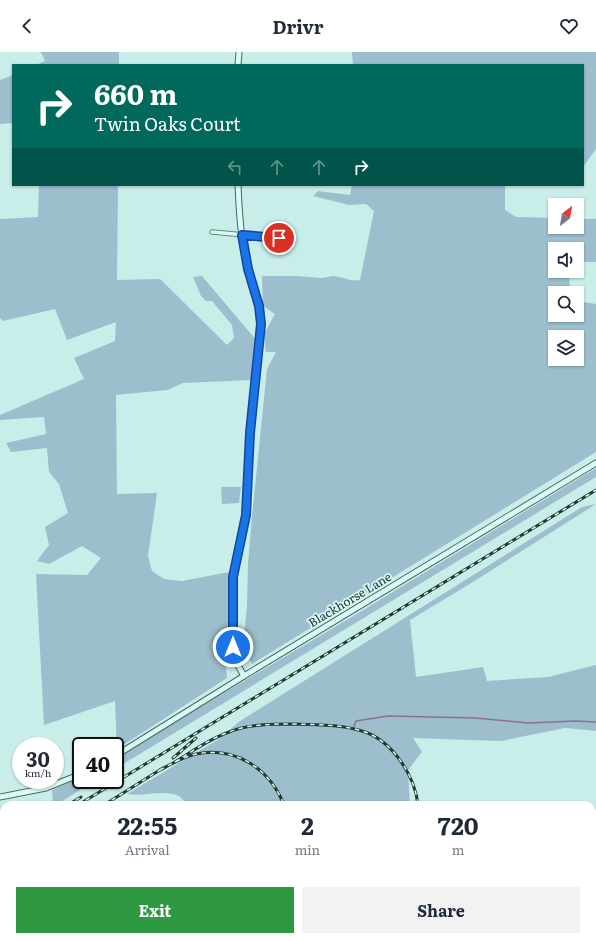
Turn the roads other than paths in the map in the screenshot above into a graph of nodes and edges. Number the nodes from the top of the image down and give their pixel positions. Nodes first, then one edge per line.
1 (239, 52) edge
2 (238, 64) edge
3 (238, 186) edge
4 (212, 232) dead end
5 (242, 235) junction
6 (279, 238) dead end
7 (596, 463) edge
8 (244, 676) junction
9 (124, 750) edge
10 (72, 778) edge
11 (0, 798) edge

1 - 2 street
3 - 5 street
4 - 5 street
5 - 6 street
5 - 8 street
7 - 8 street, Blackhorse Lane
8 - 9 street, Blackhorse Lane
10 - 11 street

